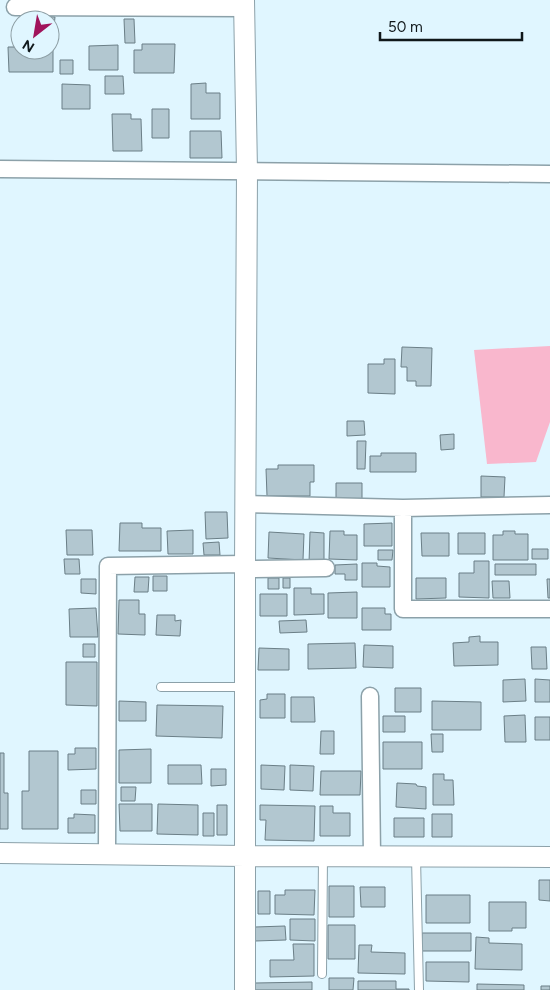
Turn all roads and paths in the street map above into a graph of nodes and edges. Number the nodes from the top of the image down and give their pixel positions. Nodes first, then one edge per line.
1 (244, 4) edge
2 (15, 7) dead end
3 (0, 169) edge
4 (247, 170) junction
5 (550, 174) edge
6 (246, 504) junction
7 (550, 505) edge
8 (402, 508) junction
9 (245, 567) junction
10 (326, 568) dead end
11 (550, 609) edge
12 (161, 687) dead end
13 (245, 687) junction
14 (370, 696) dead end
15 (0, 852) edge
16 (108, 854) junction
17 (245, 856) junction
18 (323, 856) junction
19 (372, 856) junction
20 (416, 856) junction
21 (550, 857) edge
22 (322, 974) dead end
23 (245, 990) edge
24 (419, 990) edge

1 - 2 street
1 - 4 street
3 - 4 street
4 - 5 street
4 - 6 street
6 - 8 street
6 - 9 street
7 - 8 street
8 - 11 street
9 - 10 street
9 - 13 street
9 - 16 street
12 - 13 lane
13 - 17 street
14 - 19 street
15 - 16 street
16 - 17 street
17 - 18 street
17 - 23 street
18 - 19 street
18 - 22 lane
19 - 20 street
20 - 21 street
20 - 24 lane

